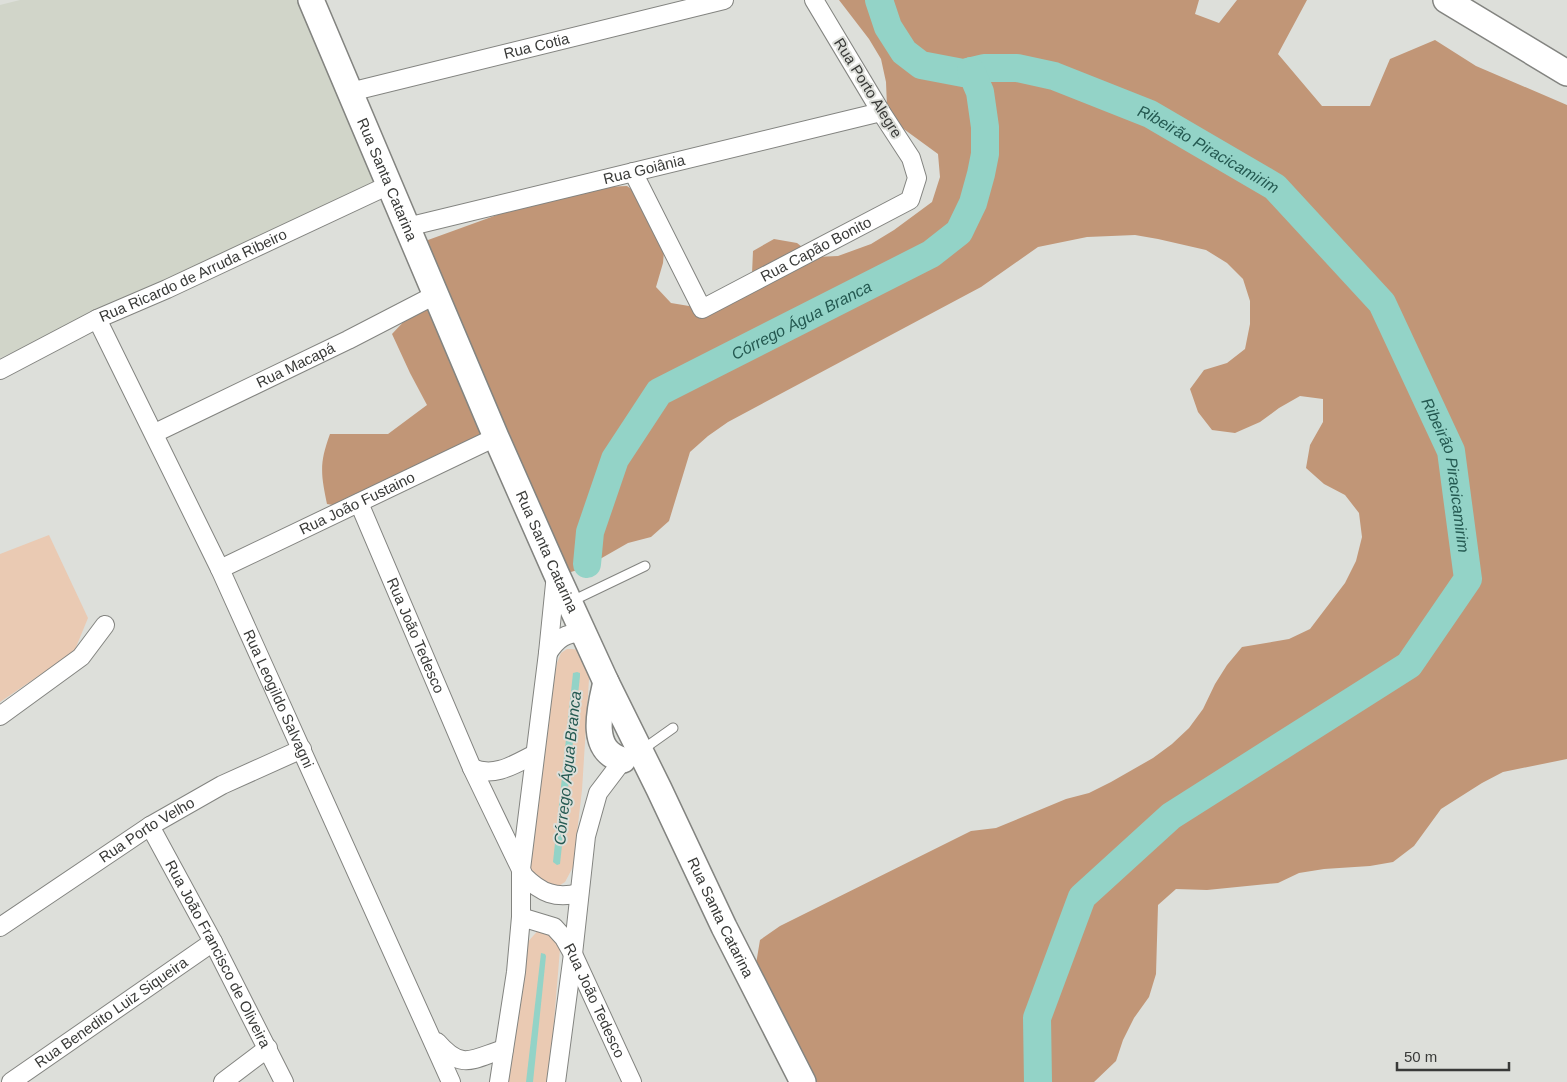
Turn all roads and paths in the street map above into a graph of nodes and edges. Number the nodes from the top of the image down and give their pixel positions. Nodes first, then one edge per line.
1 (724, 0) edge
2 (814, 0) edge
3 (1446, 0) edge
4 (1474, 0) edge
5 (315, 4) edge
6 (1567, 55) edge
7 (1567, 73) edge
8 (350, 92) junction
9 (881, 112) junction
10 (633, 172) junction
11 (916, 178) joint
12 (389, 185) junction
13 (406, 227) junction
14 (436, 295) junction
15 (98, 319) junction
16 (0, 370) edge
17 (155, 433) junction
18 (496, 437) junction
19 (359, 503) junction
20 (645, 566) dead end
21 (220, 569) junction
22 (556, 574) junction
23 (569, 602) junction
24 (105, 625) dead end
25 (583, 633) junction
26 (548, 653) junction
27 (0, 716) edge
28 (673, 728) dead end
29 (302, 749) junction
30 (535, 754) junction
31 (632, 755) junction
32 (472, 768) junction
33 (150, 826) junction
34 (521, 869) junction
35 (579, 893) junction
36 (521, 917) junction
37 (0, 927) edge
38 (213, 942) junction
39 (574, 954) junction
40 (430, 1034) junction
41 (268, 1048) junction
42 (504, 1049) junction
43 (11, 1082) edge
44 (223, 1082) edge
45 (284, 1082) edge
46 (451, 1082) edge
47 (499, 1082) edge
48 (556, 1082) edge
49 (632, 1082) edge
50 (803, 1082) edge

1 - 8 street, Rua Cotia
2 - 9 street, Rua Porto Alegre
3 - 7 street
4 - 6 street
5 - 8 street, Rua Santa Catarina
8 - 12 street, Rua Santa Catarina
9 - 10 street, Rua Goiânia
9 - 11 street, Rua Porto Alegre
10 - 11 street, Rua Capão Bonito
10 - 13 street, Rua Goiânia
12 - 13 street, Rua Santa Catarina
12 - 15 street, Rua Ricardo de Arruda Ribeiro
13 - 14 street, Rua Santa Catarina
14 - 17 street, Rua Macapá
14 - 18 street, Rua Santa Catarina
15 - 16 street, Rua Ricardo de Arruda Ribeiro
15 - 17 street, Rua Leogildo Salvagni
17 - 21 street, Rua Leogildo Salvagni
18 - 19 street, Rua João Fustaino
18 - 22 street, Rua Santa Catarina
19 - 21 street, Rua João Fustaino
19 - 32 street, Rua João Tedesco
20 - 23 lane
21 - 29 street, Rua Leogildo Salvagni
22 - 23 street, Rua Santa Catarina
22 - 26 street
23 - 25 street, Rua Santa Catarina
24 - 27 street
25 - 26 street
25 - 31 street, Rua Santa Catarina
26 - 30 street
28 - 31 lane
29 - 33 street, Rua Porto Velho
29 - 40 street, Rua Leogildo Salvagni
30 - 32 street
30 - 34 street
31 - 35 street
31 - 50 street, Rua Santa Catarina
32 - 34 street, Rua João Tedesco
33 - 37 street, Rua Porto Velho
33 - 38 street, Rua João Francisco de Oliveira
34 - 35 street, Rua João Tedesco
34 - 36 street
35 - 39 street
36 - 39 street, Rua João Tedesco
36 - 42 street
38 - 41 street, Rua João Francisco de Oliveira
38 - 43 street, Rua Benedito Luiz Siqueira
39 - 48 street
39 - 49 street, Rua João Tedesco
40 - 42 street
40 - 46 street, Rua Leogildo Salvagni
41 - 44 street
41 - 45 street, Rua João Francisco de Oliveira
42 - 47 street

